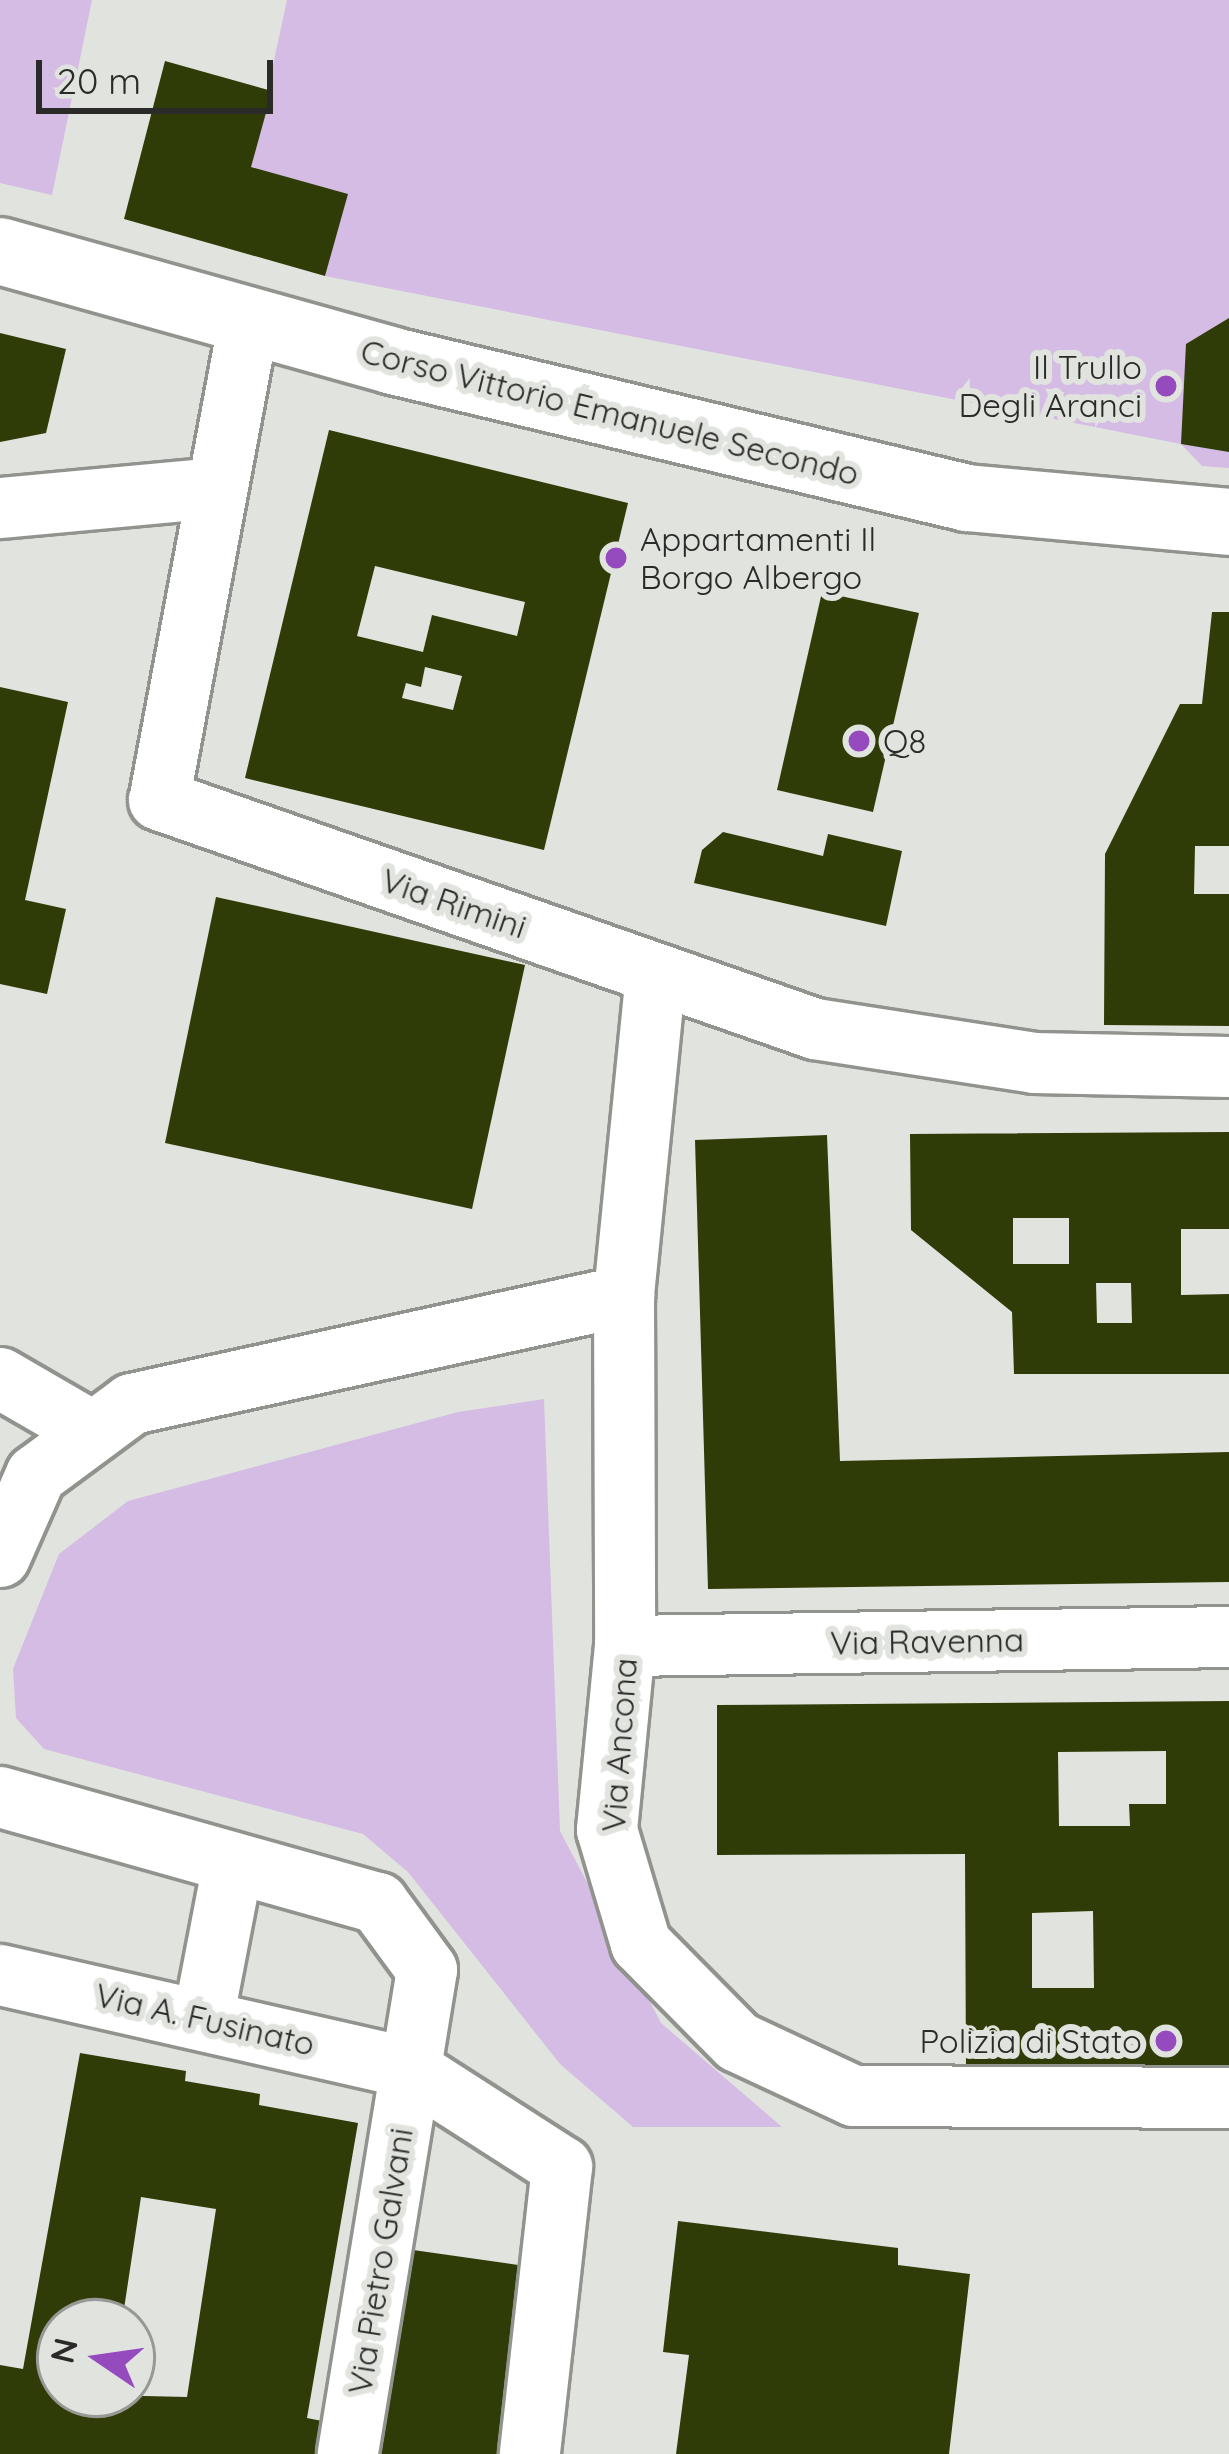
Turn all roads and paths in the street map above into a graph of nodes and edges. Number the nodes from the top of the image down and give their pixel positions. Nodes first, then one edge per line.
1 (0, 251) edge
2 (249, 321) junction
3 (215, 488) junction
4 (0, 508) edge
5 (1229, 522) edge
6 (656, 974) junction
7 (1229, 1067) edge
8 (624, 1296) junction
9 (0, 1378) edge
10 (93, 1432) junction
11 (0, 1557) edge
12 (1229, 1637) edge
13 (626, 1646) junction
14 (0, 1797) edge
15 (233, 1865) junction
16 (2, 1986) edge
17 (204, 2015) junction
18 (408, 2068) junction
19 (1229, 2098) edge
20 (349, 2454) edge
21 (530, 2454) edge

1 - 2 street, Corso Vittorio Emanuele Secondo
2 - 3 street, Via Rimini
2 - 5 street, Corso Vittorio Emanuele Secondo
3 - 4 street
3 - 6 street, Via Rimini
6 - 7 street, Via Rimini
6 - 8 street, Via Ancona
8 - 10 street
8 - 13 street, Via Ancona
9 - 10 street
10 - 11 street
12 - 13 street, Via Ravenna
13 - 19 street, Via Ancona
14 - 15 street, Via Pietro Galvani
15 - 17 street
15 - 18 street, Via Pietro Galvani
16 - 17 street, Via A. Fusinato
17 - 18 street, Via A. Fusinato
18 - 20 street, Via Pietro Galvani
18 - 21 street, Via A. Fusinato

